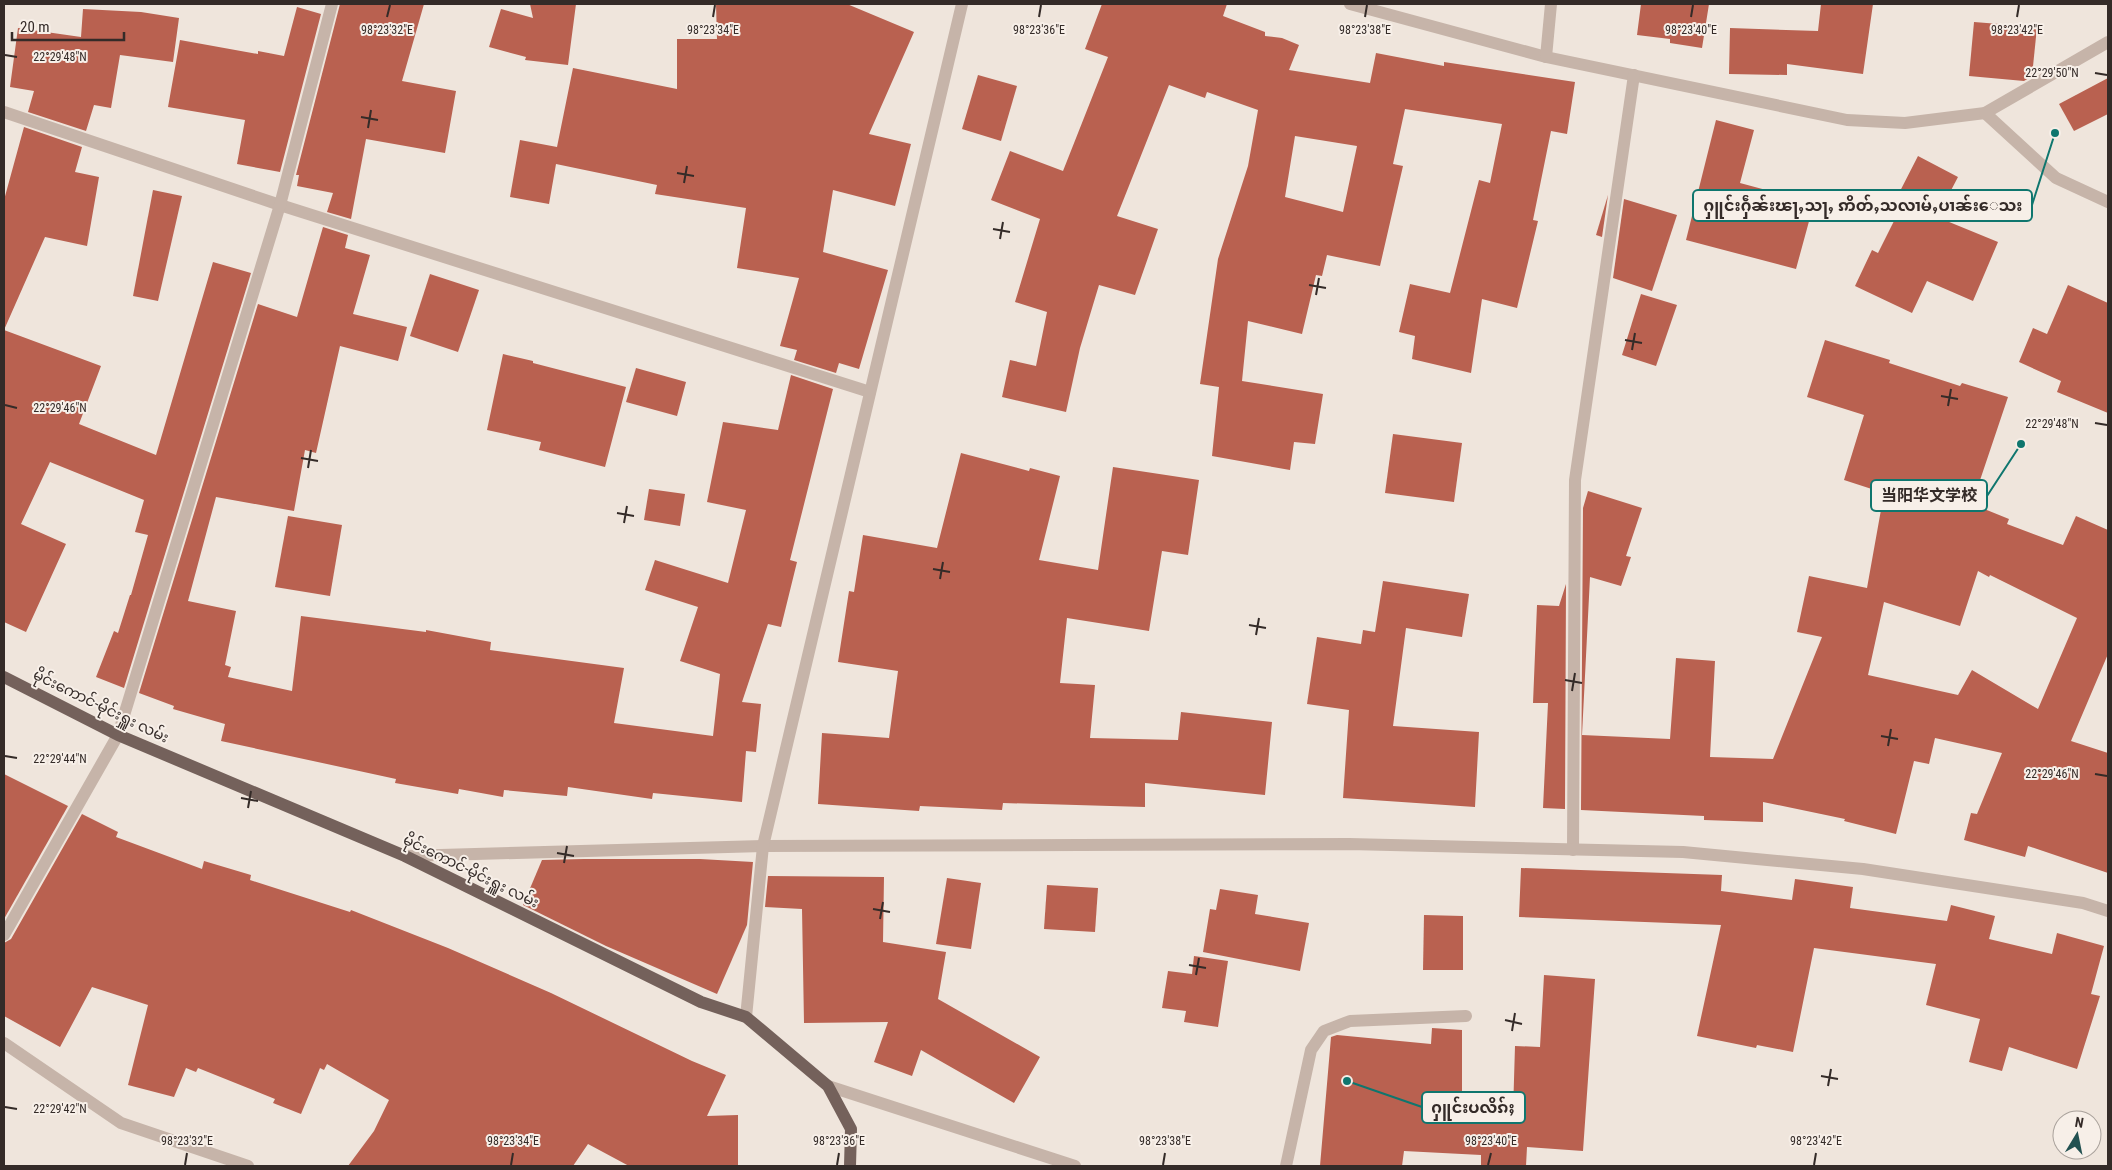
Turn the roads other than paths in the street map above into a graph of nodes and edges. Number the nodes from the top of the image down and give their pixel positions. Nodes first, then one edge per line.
1 (332, 4) edge
2 (962, 4) edge
3 (1350, 4) edge
4 (1551, 4) edge
5 (2108, 42) edge
6 (1546, 57) junction
7 (1634, 75) junction
8 (4, 112) edge
9 (1985, 113) junction
10 (2108, 202) edge
11 (280, 205) junction
12 (870, 392) junction
13 (4, 677) edge
14 (118, 735) junction
15 (763, 846) junction
16 (1573, 850) junction
17 (405, 856) junction
18 (2108, 911) edge
19 (4, 935) edge
20 (1466, 1016) dead end
21 (746, 1017) junction
22 (4, 1042) edge
23 (828, 1086) junction
24 (248, 1166) edge
25 (850, 1166) edge
26 (1075, 1166) edge
27 (1286, 1166) edge

1 - 11 street
2 - 12 street
3 - 6 street
4 - 6 street
5 - 9 street
6 - 7 street
7 - 9 street
7 - 16 street
8 - 11 street
9 - 10 street
11 - 12 street
11 - 14 street
12 - 15 street
13 - 14 main road, မိုင်းကောင်-မိုင်းရှူး လမ်း
14 - 17 main road, မိုင်းကောင်-မိုင်းရှူး လမ်း
14 - 19 street
15 - 16 street
15 - 17 street
15 - 21 street
16 - 18 street
17 - 21 main road, မိုင်းကောင်-မိုင်းရှူး လမ်း
20 - 27 street
21 - 23 main road, မိုင်းကောင်-မိုင်းရှူး လမ်း
22 - 24 street
23 - 25 main road, မိုင်းကောင်-မိုင်းရှူး လမ်း
23 - 26 street

